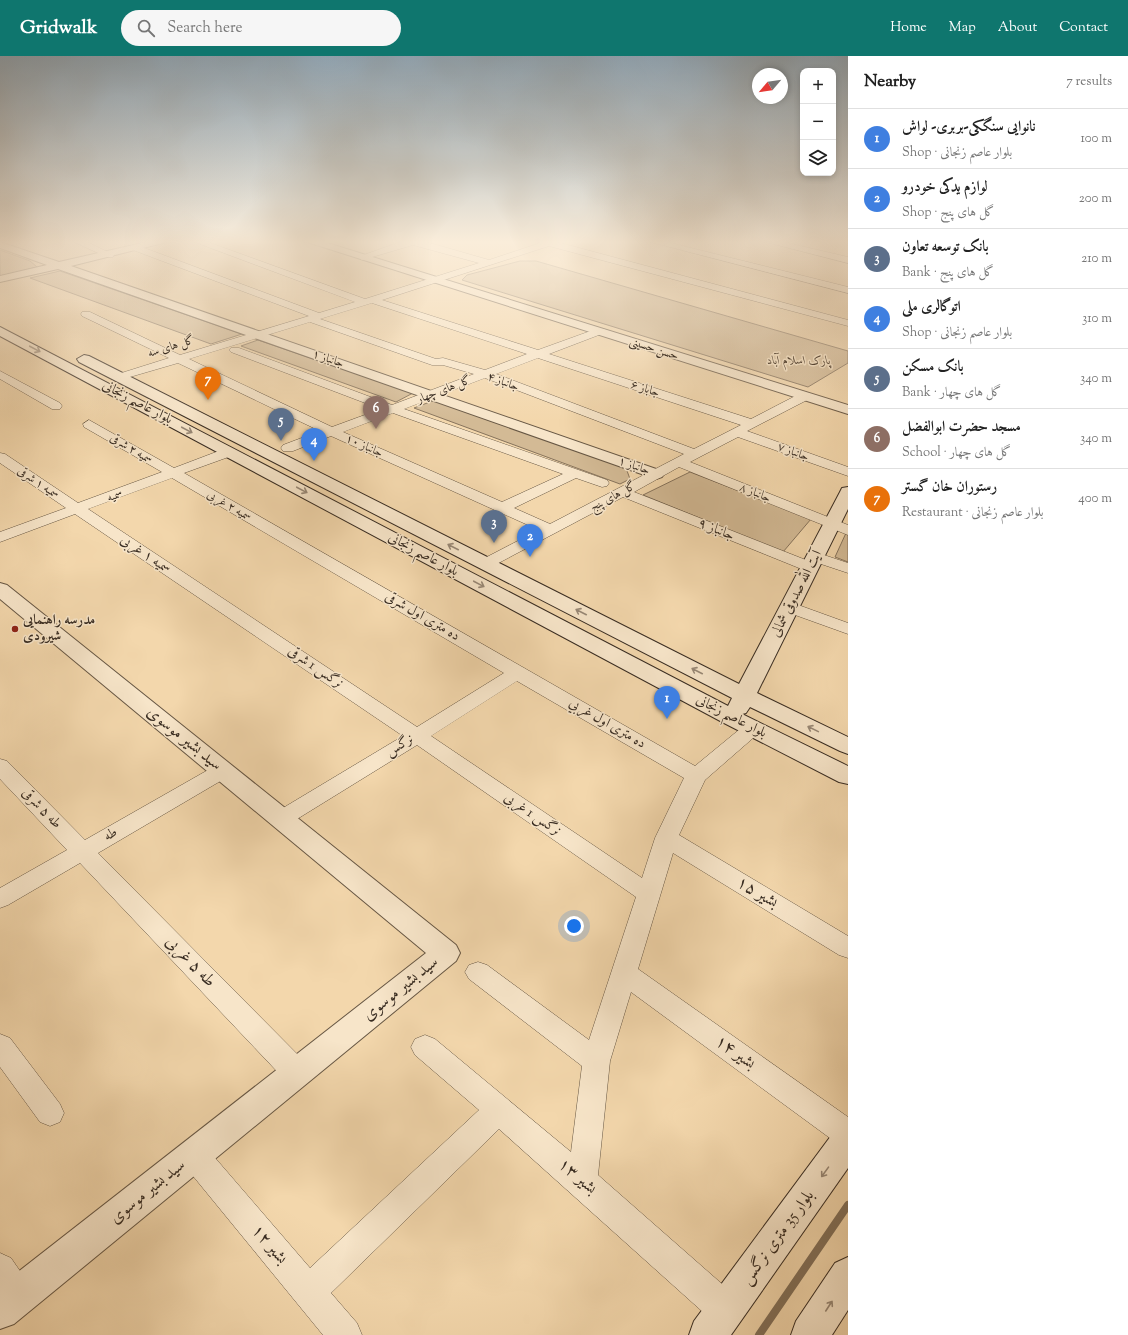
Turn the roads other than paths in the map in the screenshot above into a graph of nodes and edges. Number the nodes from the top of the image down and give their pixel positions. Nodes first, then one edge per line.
1 (161, 301) edge
2 (270, 301) edge
3 (368, 301) joint
4 (504, 301) edge
5 (764, 301) edge
6 (86, 314) dead end
7 (0, 316) edge
8 (314, 318) junction
9 (848, 323) edge
10 (0, 331) edge
11 (600, 331) junction
12 (258, 334) junction
13 (235, 350) dead end
14 (538, 355) junction
15 (178, 359) junction
16 (0, 374) edge
17 (485, 374) junction
18 (119, 377) junction
19 (430, 395) junction
20 (805, 396) junction
21 (56, 406) dead end
22 (393, 409) junction
23 (848, 410) edge
24 (89, 424) dead end
25 (752, 424) junction
26 (332, 432) junction
27 (737, 432) junction
28 (288, 448) dead end
29 (229, 452) junction
30 (695, 454) junction
31 (0, 457) edge
32 (678, 462) junction
33 (848, 472) edge
34 (576, 473) junction
35 (173, 474) junction
36 (656, 474) junction
37 (602, 483) dead end
38 (622, 492) junction
39 (848, 492) edge
40 (502, 508) junction
41 (77, 510) junction
42 (840, 527) edge
43 (550, 530) junction
44 (0, 537) edge
45 (813, 562) junction
46 (327, 563) joint
47 (485, 564) junction
48 (848, 568) edge
49 (0, 589) edge
50 (212, 600) joint
51 (790, 607) junction
52 (848, 629) edge
53 (518, 672) junction
54 (745, 696) junction
55 (743, 723) junction
56 (417, 736) junction
57 (848, 746) edge
58 (0, 766) edge
59 (222, 771) junction
60 (696, 776) junction
61 (848, 776) edge
62 (281, 818) junction
63 (666, 838) junction
64 (83, 851) junction
65 (648, 894) junction
66 (0, 899) edge
67 (848, 948) edge
68 (478, 972) dead end
69 (623, 972) junction
70 (0, 1046) edge
71 (426, 1047) dead end
72 (596, 1061) junction
73 (297, 1073) junction
74 (499, 1110) junction
75 (50, 1113) dead end
76 (848, 1134) edge
77 (848, 1140) edge
78 (194, 1155) junction
79 (582, 1181) junction
80 (0, 1269) edge
81 (848, 1276) edge
82 (308, 1292) junction
83 (9, 1303) edge
84 (717, 1323) edge
85 (345, 1335) edge
86 (810, 1335) edge

1 - 12 street, جانباز ۱
2 - 8 street, جانباز ۴
3 - 8 street, گل های سه
3 - 14 street, جاباز ۶
4 - 11 street, حسن حسینی
5 - 9 street
6 - 15 street, جانباز ۱۰
7 - 18 street, بلوار عاصم زنجانی
8 - 12 street, گل های سه
8 - 17 street, جانباز ۴
10 -> 29 street, بلوار عاصم زنجانی
11 - 14 street, گل های چهار
11 - 20 street, حسن حسینی
12 - 15 street, گل های سه
12 - 19 street, جانباز ۱
13 - 22 street
14 - 17 street, گل های چهار
14 - 25 street, جاباز ۶
15 - 18 street, گل های سه
15 - 26 street, جانباز ۱۰
16 - 21 street
17 - 19 street, گل های چهار
17 - 30 street, جانباز ۴
47 -> 18 street, بلوار عاصم زنجانی
19 - 22 street, گل های چهار
19 - 36 street, جانباز ۱
20 - 23 street, حسن حسینی
20 - 25 street, گل های پنج
22 - 26 street, گل های چهار
22 - 34 street
24 - 35 street, سمیه ۲ شرقی
25 - 27 street, گل های پنج
26 - 28 street, گل های چهار
26 - 40 street, جانباز ۱۰
27 - 30 street, گل های پنج
27 - 33 street, جانباز ۷
29 - 35 street, سمیه
29 -> 55 street, بلوار عاصم زنجانی
30 - 32 street, گل های پنج
31 - 41 street, سمیه ۱ شرقی
32 - 36 street, گل های پنج
32 - 42 street, جانباز ۸
34 - 37 street
34 - 40 street
35 - 41 street, سمیه
35 - 46 street, سمیه ۲ غربی
36 - 38 street, گل های پنج
38 - 43 street, گل های پنج
38 - 45 street, جانباز ۹
39 - 42 street, آیت الله صدوقی شمالی
40 - 43 street, جانباز ۱۰
41 - 44 street, سمیه
41 - 50 street, سمیه ۱ غربی
42 - 45 street, آیت الله صدوقی شمالی
43 - 47 street, گل های پنج
45 - 48 street, جانباز ۹
45 - 51 street, آیت الله صدوقی شمالی
46 - 53 street, ده متری اول شرقی
54 -> 47 street, بلوار عاصم زنجانی
49 - 59 street, سید بشیر موسوی
50 - 56 street, نرگس 1 شرقی
51 - 52 street
51 - 54 street, آیت الله صدوقی شمالی
53 - 56 street, نرگس
53 - 60 street, ده متری اول غربي
54 - 55 street, آیت الله صدوقی شمالی
57 -> 54 street, بلوار عاصم زنجانی
55 - 60 street
55 - 61 street, بلوار عاصم زنجانی
56 - 62 street, نرگس
56 - 65 street, نرگس 1 غربی
58 - 64 street, طه ۵ شرقی
59 - 62 street, سید بشیر موسوی
59 - 64 street, طه
60 - 63 street
62 - 73 street, سید بشیر موسوی
63 - 65 street
63 - 67 street, بشیر ۱۵
64 - 66 street, طه
64 - 73 street, طه ۵ غربی
65 - 69 street
68 - 72 street
69 - 72 street
69 - 76 street, بشیر ۱۴
70 - 75 street
71 - 74 street, بشیر ۱۳
72 - 79 street
73 - 78 street, سید بشیر موسوی
74 - 79 street, بشیر ۱۳
74 - 82 street
77 -> 84 street, بلوار 35 متری نرگس
78 - 82 street, بشیر ۱۲
78 - 83 street, سید بشیر موسوی
79 - 84 street, بشیر ۱۳
80 - 83 street
86 -> 81 street
82 - 85 street, بشیر ۱۲

